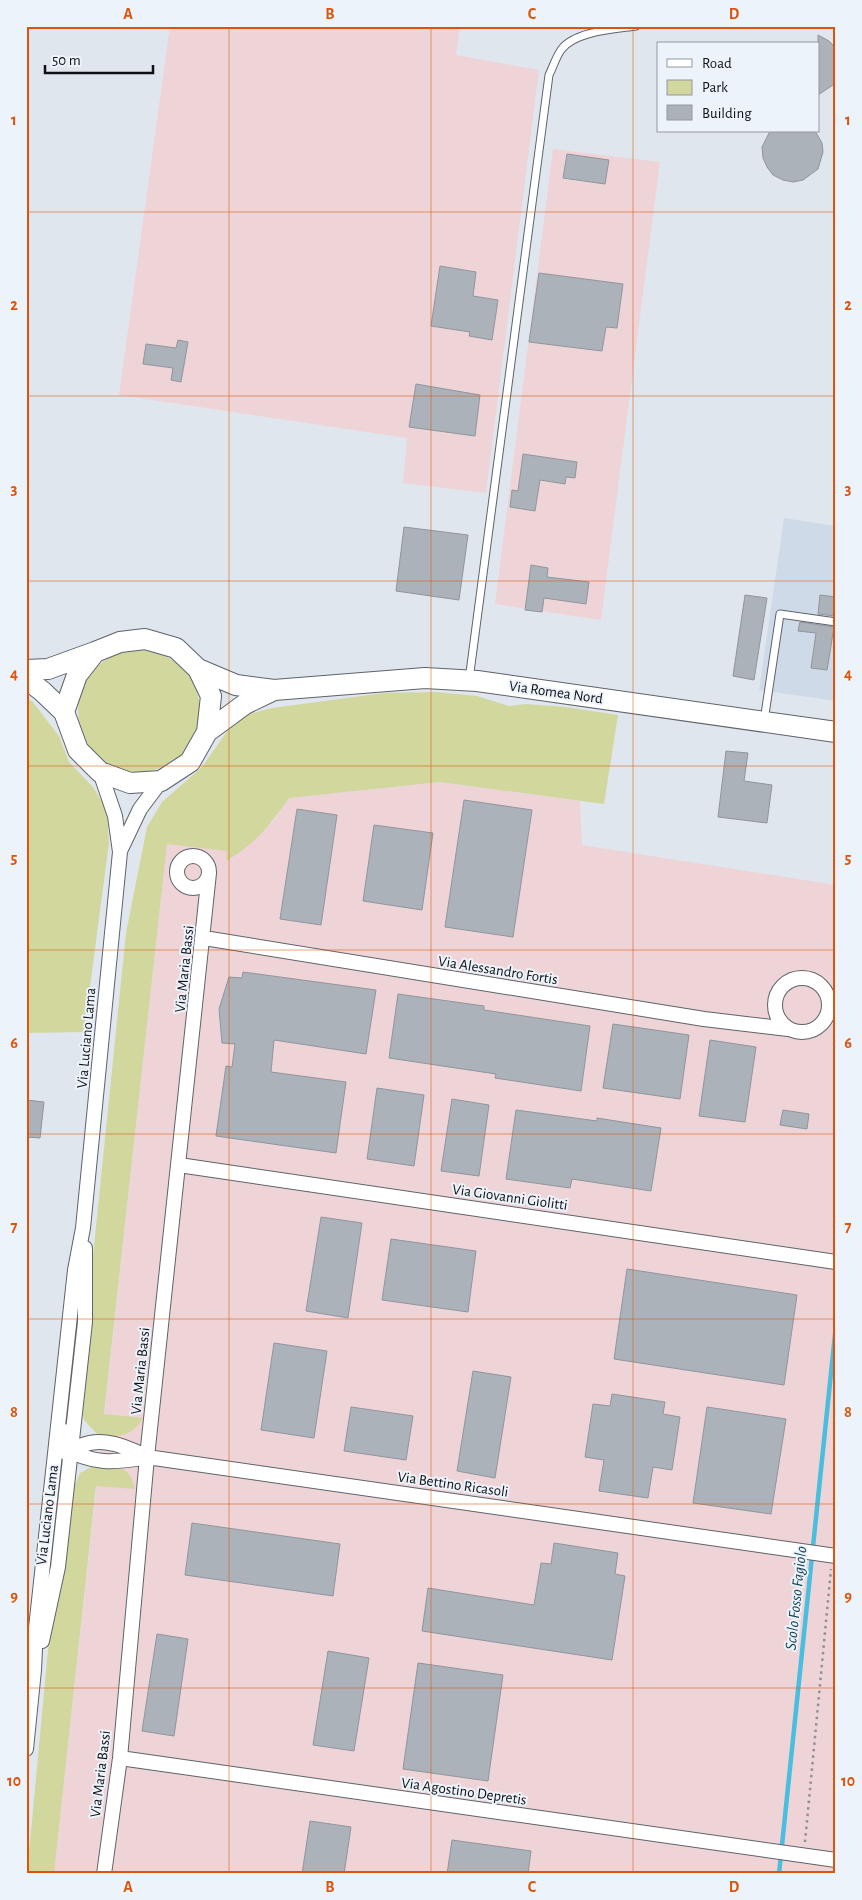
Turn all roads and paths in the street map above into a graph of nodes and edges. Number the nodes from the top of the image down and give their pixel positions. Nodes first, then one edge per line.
1 (636, 26) edge
2 (836, 622) edge
3 (95, 652) junction
4 (198, 669) junction
5 (26, 670) edge
6 (26, 679) edge
7 (469, 680) junction
8 (274, 690) junction
9 (64, 712) junction
10 (764, 722) junction
11 (207, 732) junction
12 (836, 732) edge
13 (100, 772) junction
14 (160, 782) junction
15 (120, 852) junction
16 (209, 873) dead end
17 (204, 938) junction
18 (788, 1029) junction
19 (179, 1164) junction
20 (83, 1228) junction
21 (836, 1262) edge
22 (69, 1326) junction
23 (74, 1419) junction
24 (101, 1442) junction
25 (71, 1452) junction
26 (147, 1457) junction
27 (98, 1461) junction
28 (68, 1478) junction
29 (836, 1524) edge
30 (834, 1556) edge
31 (42, 1571) junction
32 (34, 1670) junction
33 (26, 1749) edge
34 (120, 1758) junction
35 (804, 1855) junction
36 (836, 1860) edge
37 (104, 1874) edge

1 - 7 lane
2 - 10 lane
3 - 4 main road
3 - 5 main road
3 - 9 main road
4 - 8 main road, Via Romea Nord
4 - 11 main road
6 - 9 main road
7 - 8 main road, Via Romea Nord
7 - 10 main road, Via Romea Nord
8 - 11 main road, Via Romea Nord
9 - 13 main road
10 - 12 main road, Via Romea Nord
11 - 14 main road
13 - 14 main road
13 - 15 street, Via Luciano Lama
14 - 15 street, Via Luciano Lama
15 - 20 street, Via Luciano Lama
16 - 17 street, Via Maria Bassi
17 - 18 street, Via Alessandro Fortis
17 - 19 street, Via Maria Bassi
18 - 18 street, Via Alessandro Fortis
19 - 21 street, Via Giovanni Giolitti
19 - 26 street, Via Maria Bassi
20 - 22 street, Via Luciano Lama
20 - 23 street, Via Luciano Lama
22 - 25 street, Via Luciano Lama
22 - 31 street, Via Luciano Lama
23 - 24 street
23 - 25 street, Via Luciano Lama
24 - 25 street
24 - 26 street
25 - 27 street, Via Bettino Ricasoli
25 - 28 street, Via Luciano Lama
25 - 31 street, Via Luciano Lama
26 - 27 street, Via Bettino Ricasoli
26 - 30 street, Via Bettino Ricasoli
26 - 34 street, Via Maria Bassi
27 - 28 street
28 - 32 street, Via Luciano Lama
29 - 30 path
30 - 35 path
31 - 32 street, Via Luciano Lama
32 - 33 street, Via Luciano Lama
34 - 35 street, Via Agostino Depretis
34 - 37 street, Via Maria Bassi
35 - 36 street, Via Agostino Depretis

